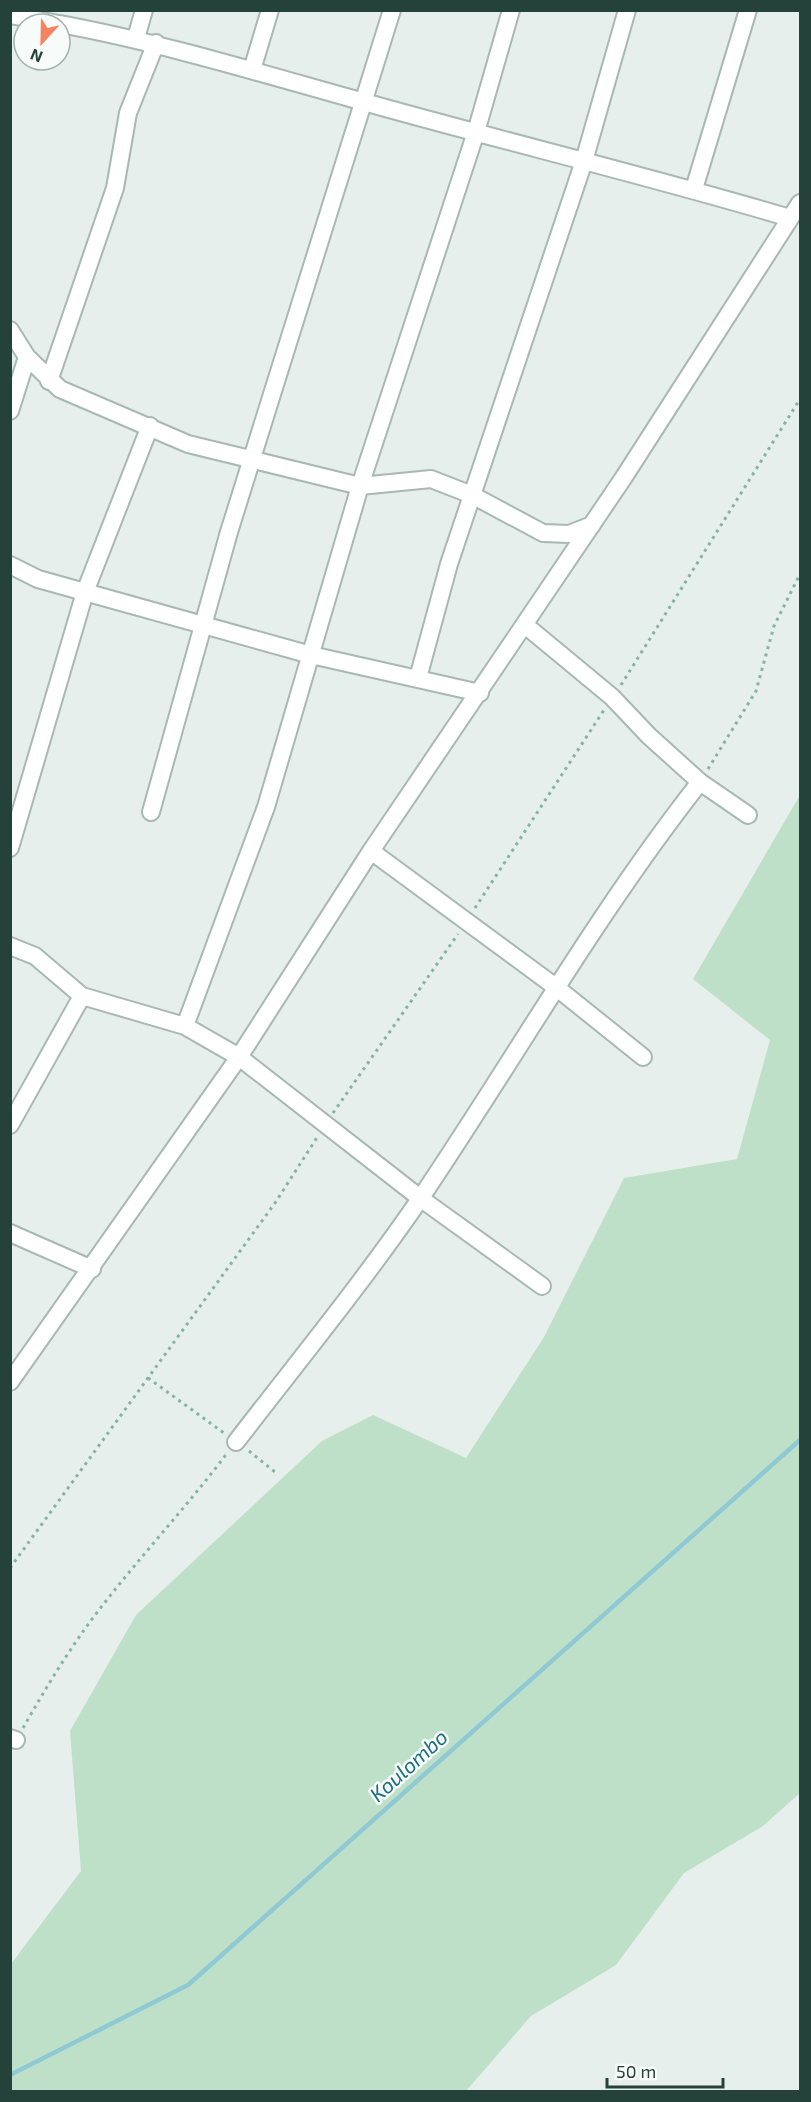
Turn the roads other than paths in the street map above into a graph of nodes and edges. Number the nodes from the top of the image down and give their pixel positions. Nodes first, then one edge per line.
1 (144, 10) edge
2 (270, 10) edge
3 (392, 10) edge
4 (511, 10) edge
5 (627, 10) edge
6 (748, 10) edge
7 (72, 26) edge
8 (136, 38) junction
9 (156, 43) junction
10 (252, 70) junction
11 (364, 102) junction
12 (476, 132) junction
13 (584, 161) junction
14 (694, 189) junction
15 (801, 203) edge
16 (789, 218) junction
17 (10, 330) edge
18 (27, 357) junction
19 (49, 381) junction
20 (10, 411) edge
21 (150, 426) junction
22 (251, 460) junction
23 (360, 486) junction
24 (472, 495) junction
25 (592, 525) junction
26 (10, 565) edge
27 (85, 592) junction
28 (205, 624) junction
29 (525, 625) junction
30 (311, 654) junction
31 (418, 678) junction
32 (480, 693) junction
33 (700, 782) junction
34 (151, 812) dead end
35 (748, 815) dead end
36 (10, 848) edge
37 (371, 851) junction
38 (10, 946) edge
39 (556, 988) junction
40 (82, 996) junction
41 (185, 1026) junction
42 (239, 1057) junction
43 (643, 1057) dead end
44 (10, 1125) edge
45 (420, 1198) junction
46 (10, 1233) edge
47 (92, 1269) junction
48 (542, 1286) dead end
49 (10, 1382) edge
50 (236, 1442) road end

1 - 8 street
2 - 10 street
3 - 11 street
4 - 12 street
5 - 13 street
6 - 14 street
7 - 8 street
8 - 9 street
9 - 10 street
9 - 19 street
10 - 11 street
11 - 12 street
11 - 22 street
12 - 13 street
12 - 23 street
13 - 14 street
13 - 24 street
14 - 16 street
15 - 16 street
16 - 25 street
17 - 18 street
18 - 19 street
18 - 20 street
19 - 21 street
21 - 22 street
21 - 27 street
22 - 23 street
22 - 28 street
23 - 24 street
23 - 30 street
24 - 25 street
24 - 31 street
25 - 29 street
26 - 27 street
27 - 28 street
27 - 36 street
28 - 30 street
28 - 34 street
29 - 32 street
29 - 33 street
30 - 31 street
30 - 41 street
31 - 32 street
32 - 37 street
33 - 35 street
33 - 39 street
37 - 39 street
37 - 42 street
38 - 40 street
39 - 43 street
39 - 45 street
40 - 41 street
40 - 44 street
41 - 42 street
42 - 45 street
42 - 47 street
45 - 48 street
45 - 50 street
46 - 47 street
47 - 49 street

